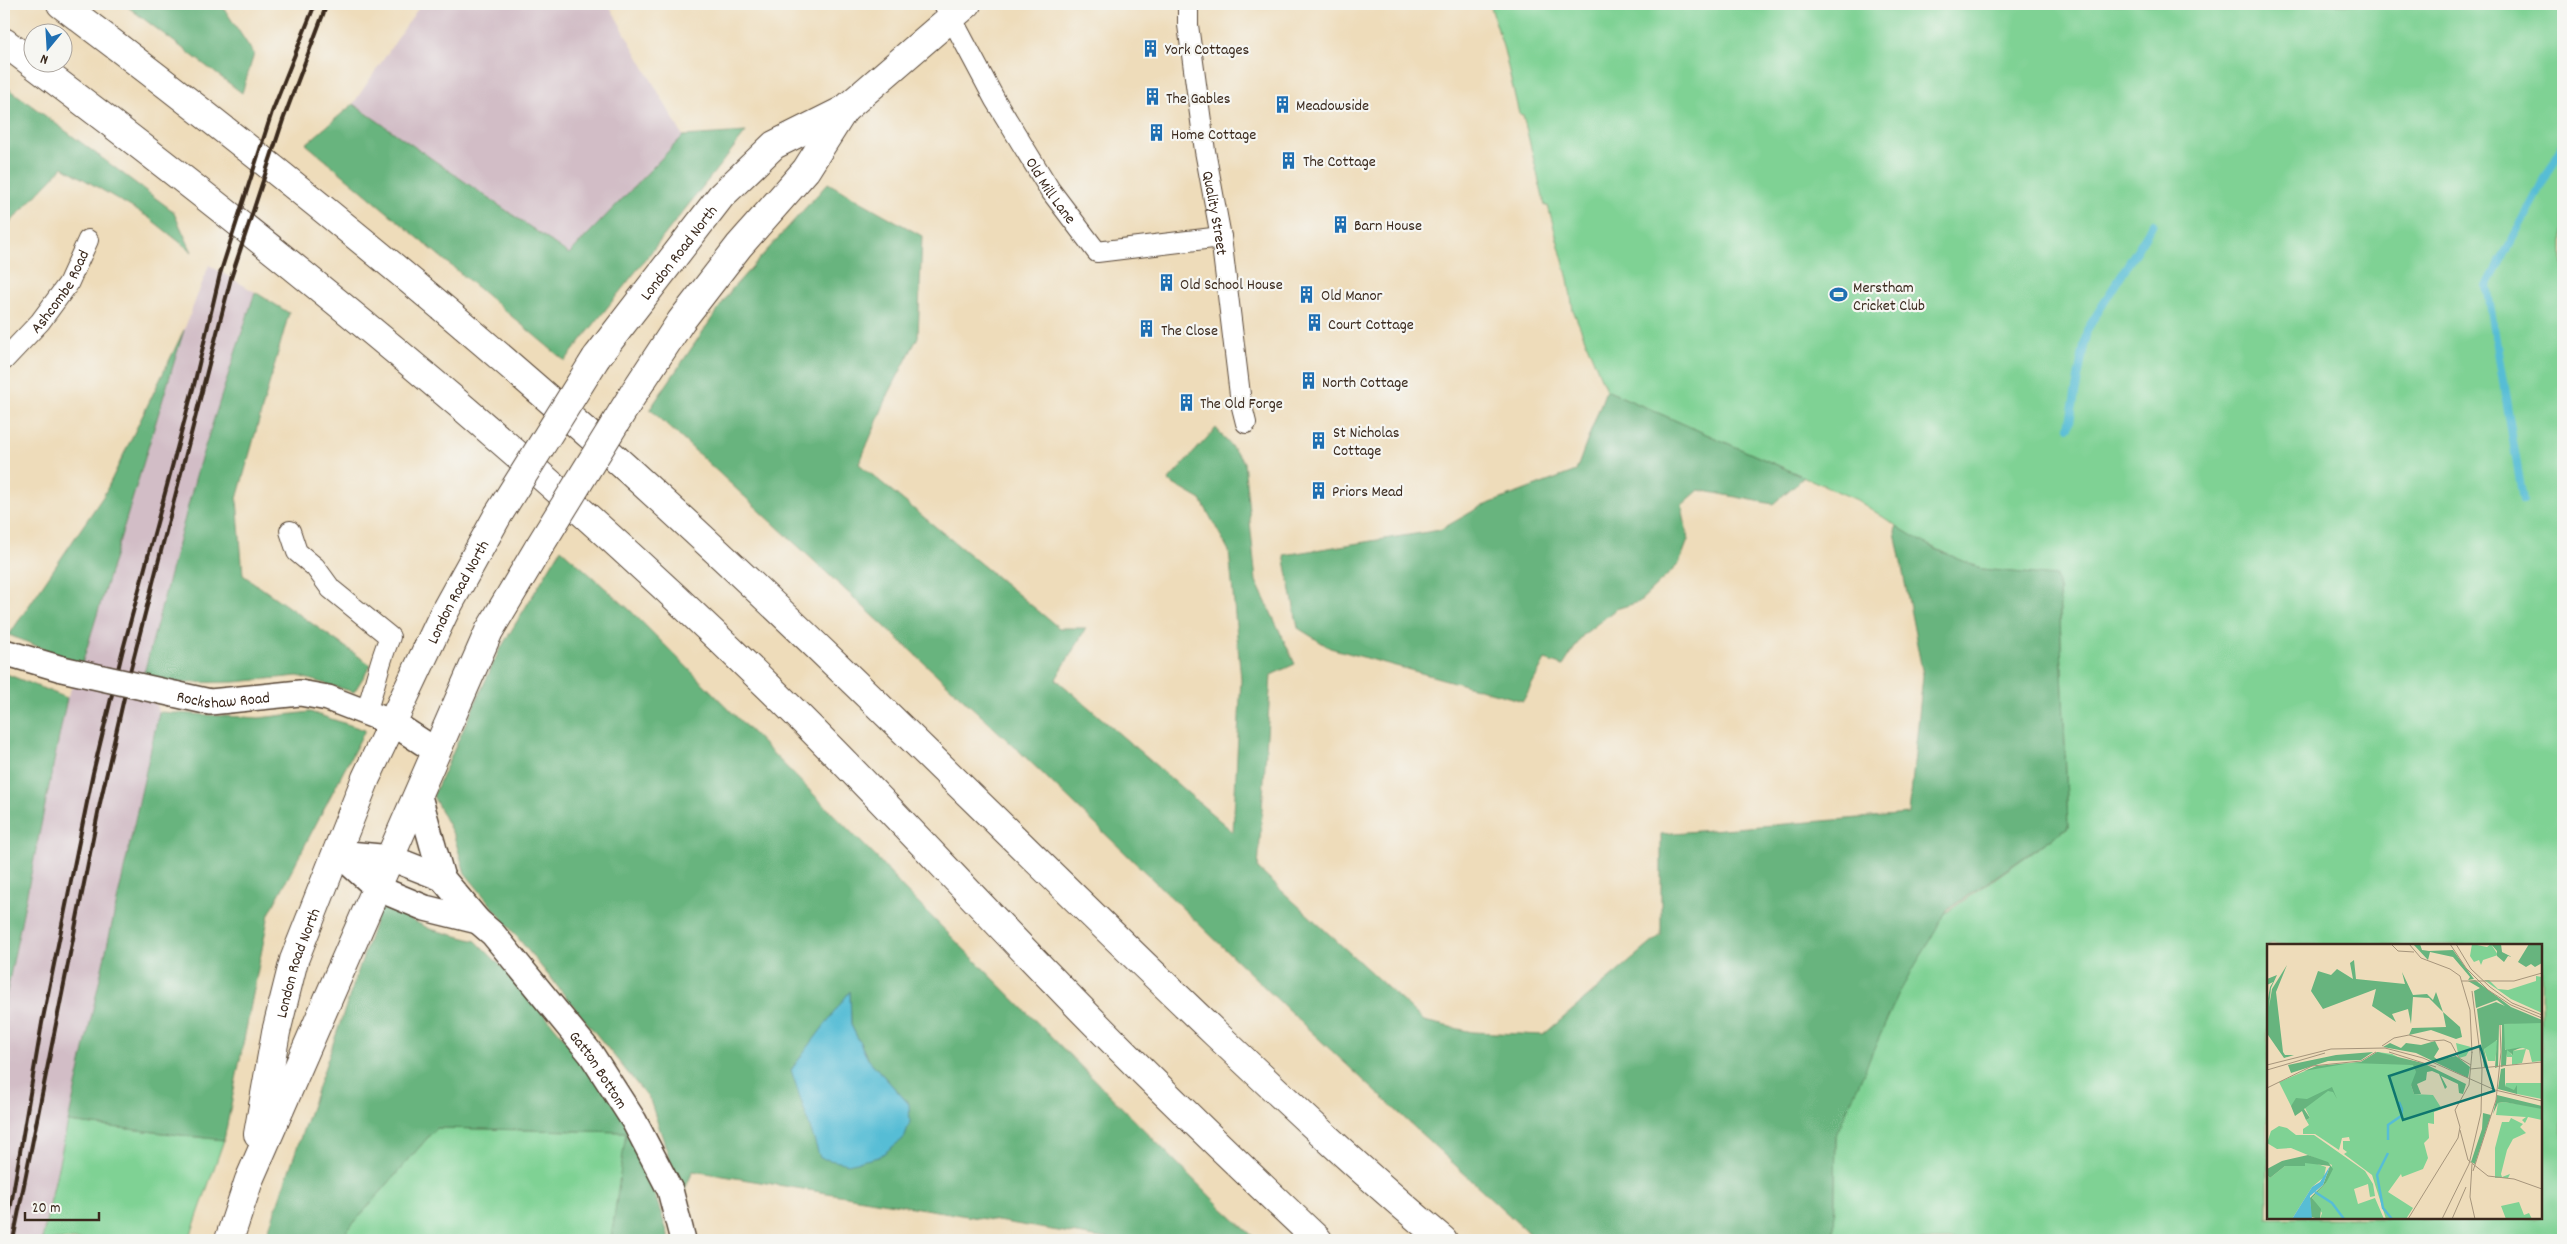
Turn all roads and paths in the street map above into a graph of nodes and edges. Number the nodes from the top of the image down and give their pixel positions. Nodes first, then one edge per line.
1 (61, 4) edge
2 (1188, 4) edge
3 (954, 8) edge
4 (4, 42) edge
5 (844, 110) junction
6 (1221, 237) junction
7 (88, 240) dead end
8 (4, 360) edge
9 (1246, 422) dead end
10 (290, 531) dead end
11 (4, 652) edge
12 (366, 712) junction
13 (393, 724) junction
14 (436, 751) junction
15 (418, 793) junction
16 (338, 853) junction
17 (391, 858) junction
18 (442, 878) junction
19 (377, 888) junction
20 (478, 921) junction
21 (249, 1180) junction
22 (229, 1240) edge
23 (683, 1240) edge
24 (1318, 1240) edge
25 (1443, 1240) edge

1 - 25 main road
2 - 6 street, Quality Street
3 - 5 main road, London Road North
3 - 6 street, Old Mill Lane
4 - 24 main road
5 - 13 main road, London Road North, bridge
5 - 14 main road, London Road North, bridge
6 - 9 street, Quality Street
7 - 8 street, Ashcombe Road
10 - 12 street
11 - 12 street, Rockshaw Road, bridge
12 - 13 street, Rockshaw Road
13 - 14 street, Rockshaw Road
13 - 16 main road, London Road North
14 - 15 main road, London Road North
15 - 17 main road, London Road North
15 - 18 street
16 - 17 street, Gatton Bottom
16 - 19 street, Gatton Bottom
16 - 21 main road, London Road North
17 - 18 street, Gatton Bottom
17 - 19 main road, London Road North
18 - 20 street, Gatton Bottom
19 - 20 street, Gatton Bottom
19 - 21 main road, London Road North
20 - 23 street, Gatton Bottom
21 - 22 main road, London Road North

